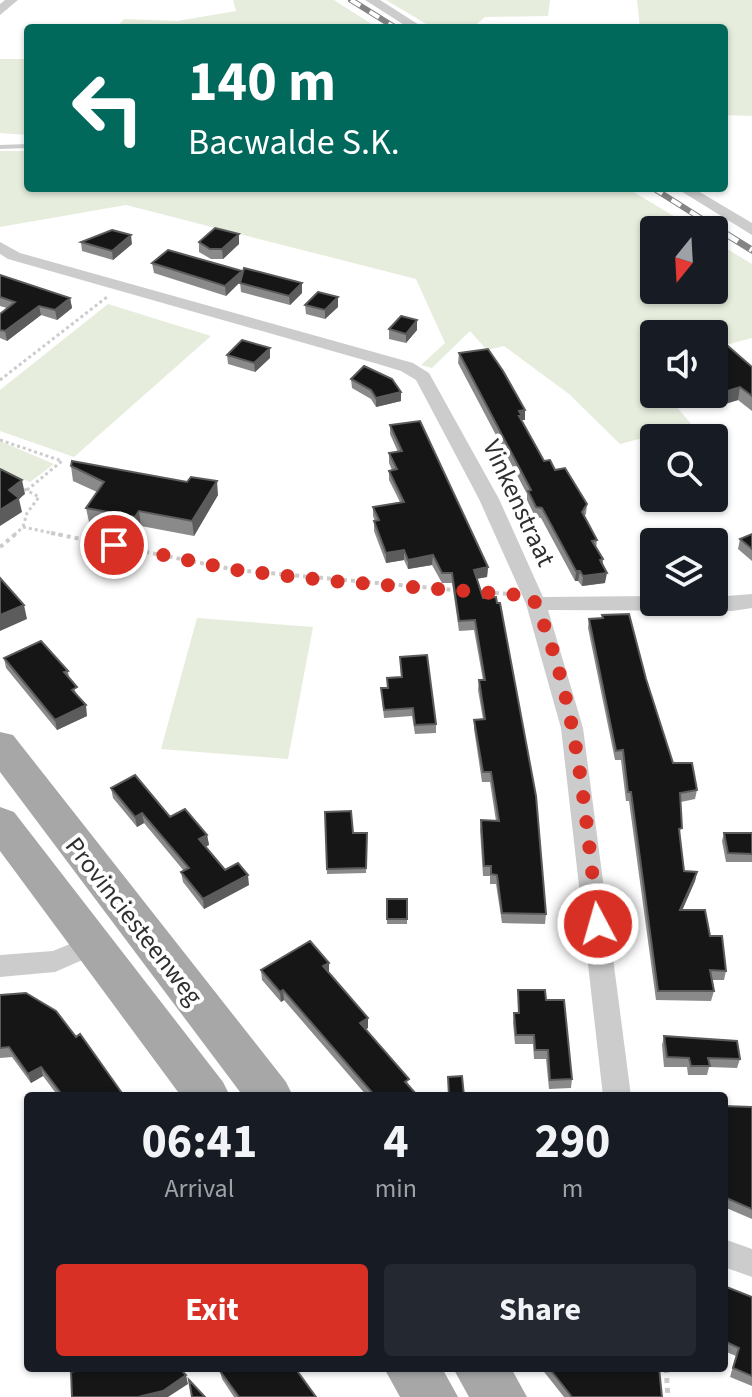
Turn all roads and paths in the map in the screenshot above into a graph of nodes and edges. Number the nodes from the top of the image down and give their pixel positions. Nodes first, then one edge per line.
1 (12, 0) edge
2 (371, 0) edge
3 (0, 11) edge
4 (411, 24) edge
5 (24, 146) edge
6 (0, 147) edge
7 (690, 192) edge
8 (752, 230) edge
9 (0, 247) edge
10 (108, 296) dead end
11 (0, 380) edge
12 (0, 440) edge
13 (14, 483) edge
14 (27, 490) junction
15 (23, 527) junction
16 (0, 547) edge
17 (456, 590) edge
18 (472, 591) edge
19 (534, 600) junction
20 (752, 601) edge
21 (0, 745) edge
22 (0, 822) edge
23 (94, 944) junction
24 (0, 966) edge
25 (204, 1092) edge
26 (267, 1092) edge
27 (617, 1092) edge
28 (728, 1254) edge
29 (752, 1263) edge
30 (413, 1372) edge
31 (482, 1372) edge
32 (666, 1372) edge
33 (432, 1397) edge
34 (501, 1397) edge
35 (668, 1397) edge

1 - 3 street
2 - 4 street
5 - 6 lane
7 - 8 street
9 - 19 street, Vinkenstraat
10 - 11 path
12 - 14 path
13 - 14 path
14 - 15 path
15 - 16 path
15 - 17 path
18 - 19 path
19 - 20 street
19 - 27 street, Vinkenstraat
21 - 26 main road, Provinciesteenweg
22 - 23 main road, Provinciesteenweg
23 - 24 street
23 - 25 main road, Provinciesteenweg
28 - 29 street
30 - 33 main road
31 - 34 main road
32 - 35 path

